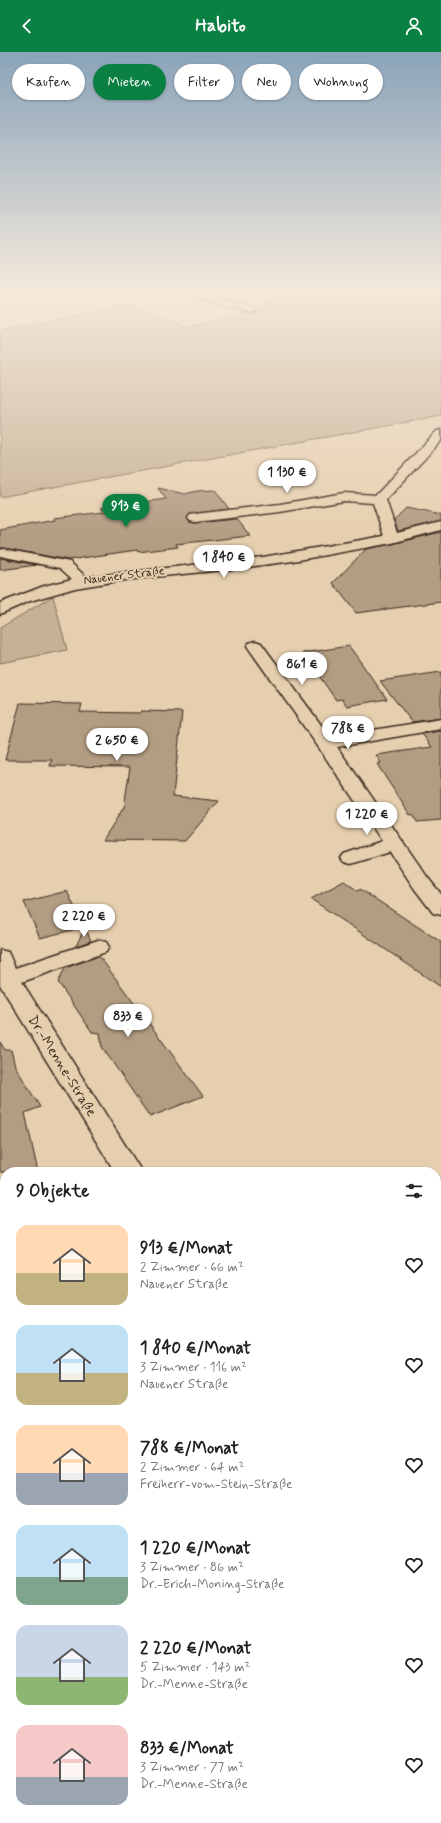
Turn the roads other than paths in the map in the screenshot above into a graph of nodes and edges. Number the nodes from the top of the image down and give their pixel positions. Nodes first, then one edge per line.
1 (441, 434) edge
2 (379, 499) junction
3 (195, 518) dead end
4 (441, 526) edge
5 (392, 539) junction
6 (4, 553) dead end
7 (82, 581) junction
8 (0, 609) edge
9 (255, 646) dead end
10 (441, 724) edge
11 (325, 743) junction
12 (394, 844) junction
13 (350, 858) dead end
14 (431, 882) edge
15 (441, 908) edge
16 (98, 947) dead end
17 (4, 968) edge
18 (126, 1167) edge

1 - 2 street
2 - 3 street
2 - 5 street
4 - 5 street, Nauener Straße
5 - 7 street, Nauener Straße
6 - 7 street
7 - 8 street, Nauener Straße
9 - 11 street
10 - 11 street
11 - 12 street
12 - 13 street
12 - 14 street
14 - 15 street
16 - 17 street
17 - 18 street, Dr.-Menne-Straße

